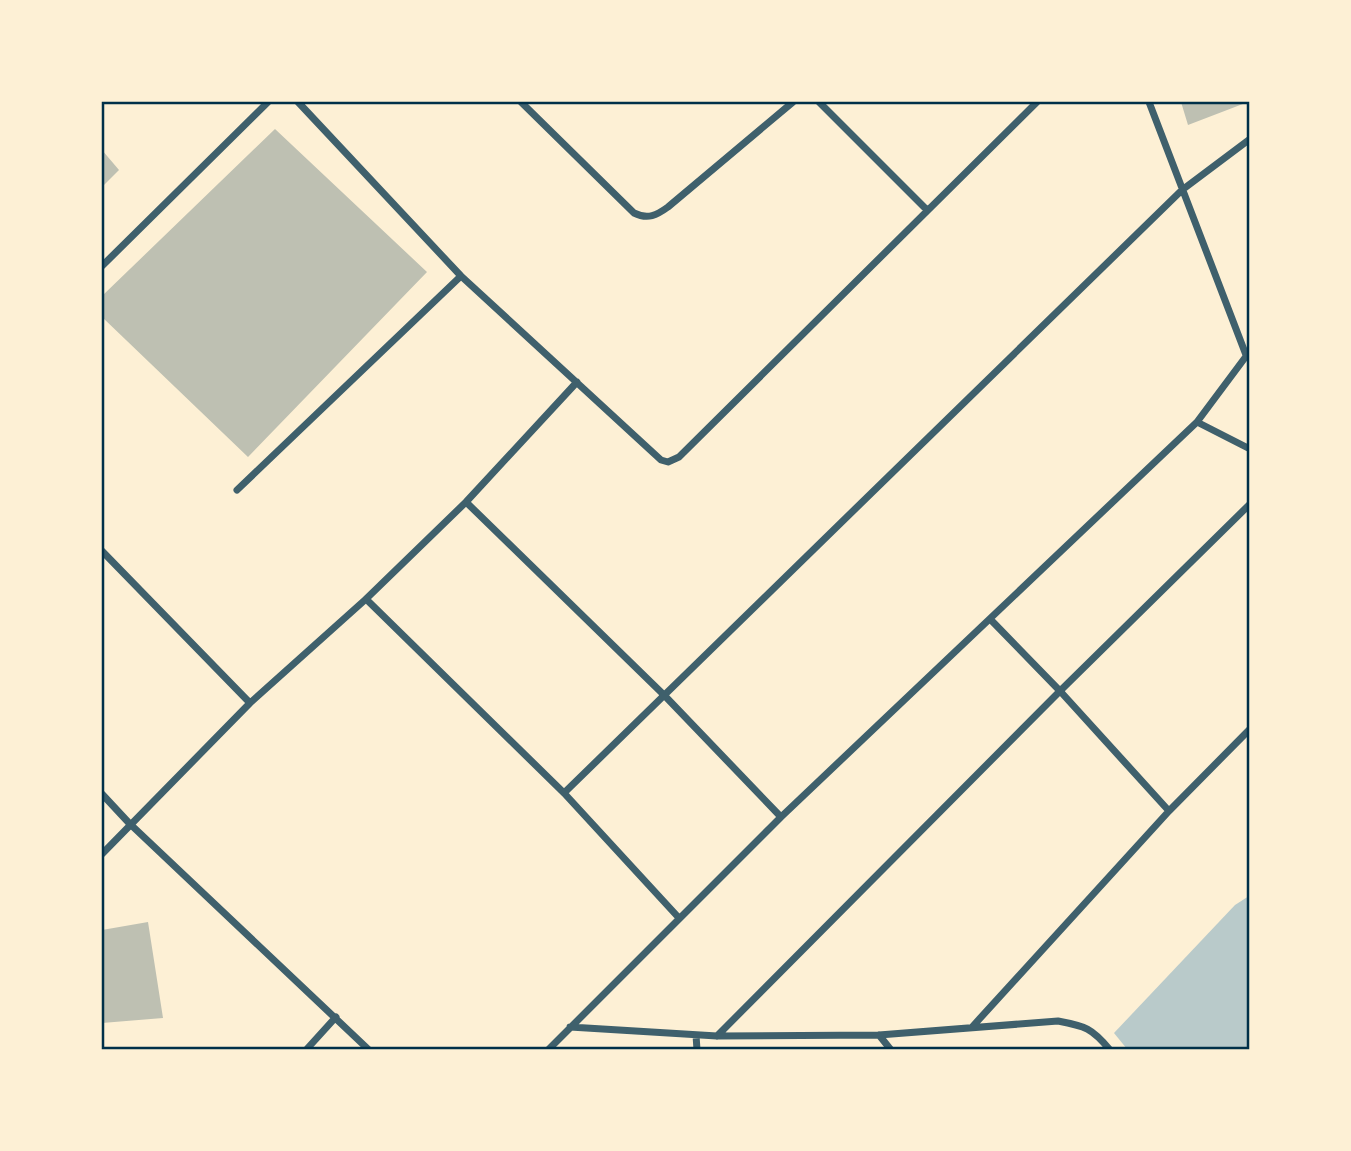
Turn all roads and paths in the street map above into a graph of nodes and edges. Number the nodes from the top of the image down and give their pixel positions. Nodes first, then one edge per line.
1 (268, 102) edge
2 (299, 102) edge
3 (521, 102) edge
4 (793, 102) edge
5 (818, 102) edge
6 (1037, 102) edge
7 (1149, 102) edge
8 (1250, 139) edge
9 (1182, 190) junction
10 (927, 210) junction
11 (102, 266) edge
12 (461, 276) junction
13 (1248, 353) edge
14 (577, 382) junction
15 (1197, 422) junction
16 (1250, 449) edge
17 (237, 491) dead end
18 (466, 502) junction
19 (1250, 504) edge
20 (102, 551) edge
21 (366, 598) junction
22 (991, 620) junction
23 (1060, 691) junction
24 (664, 695) junction
25 (250, 703) junction
26 (1250, 729) edge
27 (564, 793) junction
28 (102, 794) edge
29 (1169, 811) junction
30 (781, 817) junction
31 (129, 823) junction
32 (102, 854) edge
33 (679, 918) junction
34 (336, 1017) junction
35 (570, 1027) junction
36 (972, 1027) junction
37 (696, 1035) junction
38 (879, 1035) junction
39 (717, 1036) junction
40 (306, 1049) edge
41 (369, 1049) edge
42 (548, 1049) edge
43 (697, 1049) edge
44 (891, 1049) edge
45 (1110, 1049) edge

1 - 11 street
2 - 12 street
3 - 4 street
5 - 10 street
6 - 10 street
7 - 9 street
8 - 9 street
9 - 13 street
9 - 24 street
10 - 14 street
12 - 14 street
12 - 17 street
13 - 15 street
14 - 18 street
15 - 16 street
15 - 22 street
18 - 21 street
18 - 24 street
19 - 23 street
20 - 25 street
21 - 25 street
21 - 27 street
22 - 23 street
22 - 30 street
23 - 29 street
23 - 39 street
24 - 27 street
24 - 30 street
25 - 31 street
26 - 29 street
27 - 33 street
28 - 31 street
29 - 36 street
30 - 33 street
31 - 32 street
31 - 34 street
33 - 35 street
34 - 40 street
34 - 41 street
35 - 37 street
35 - 42 street
36 - 38 street
36 - 45 street
37 - 39 street
37 - 43 street
38 - 39 street
38 - 44 street

